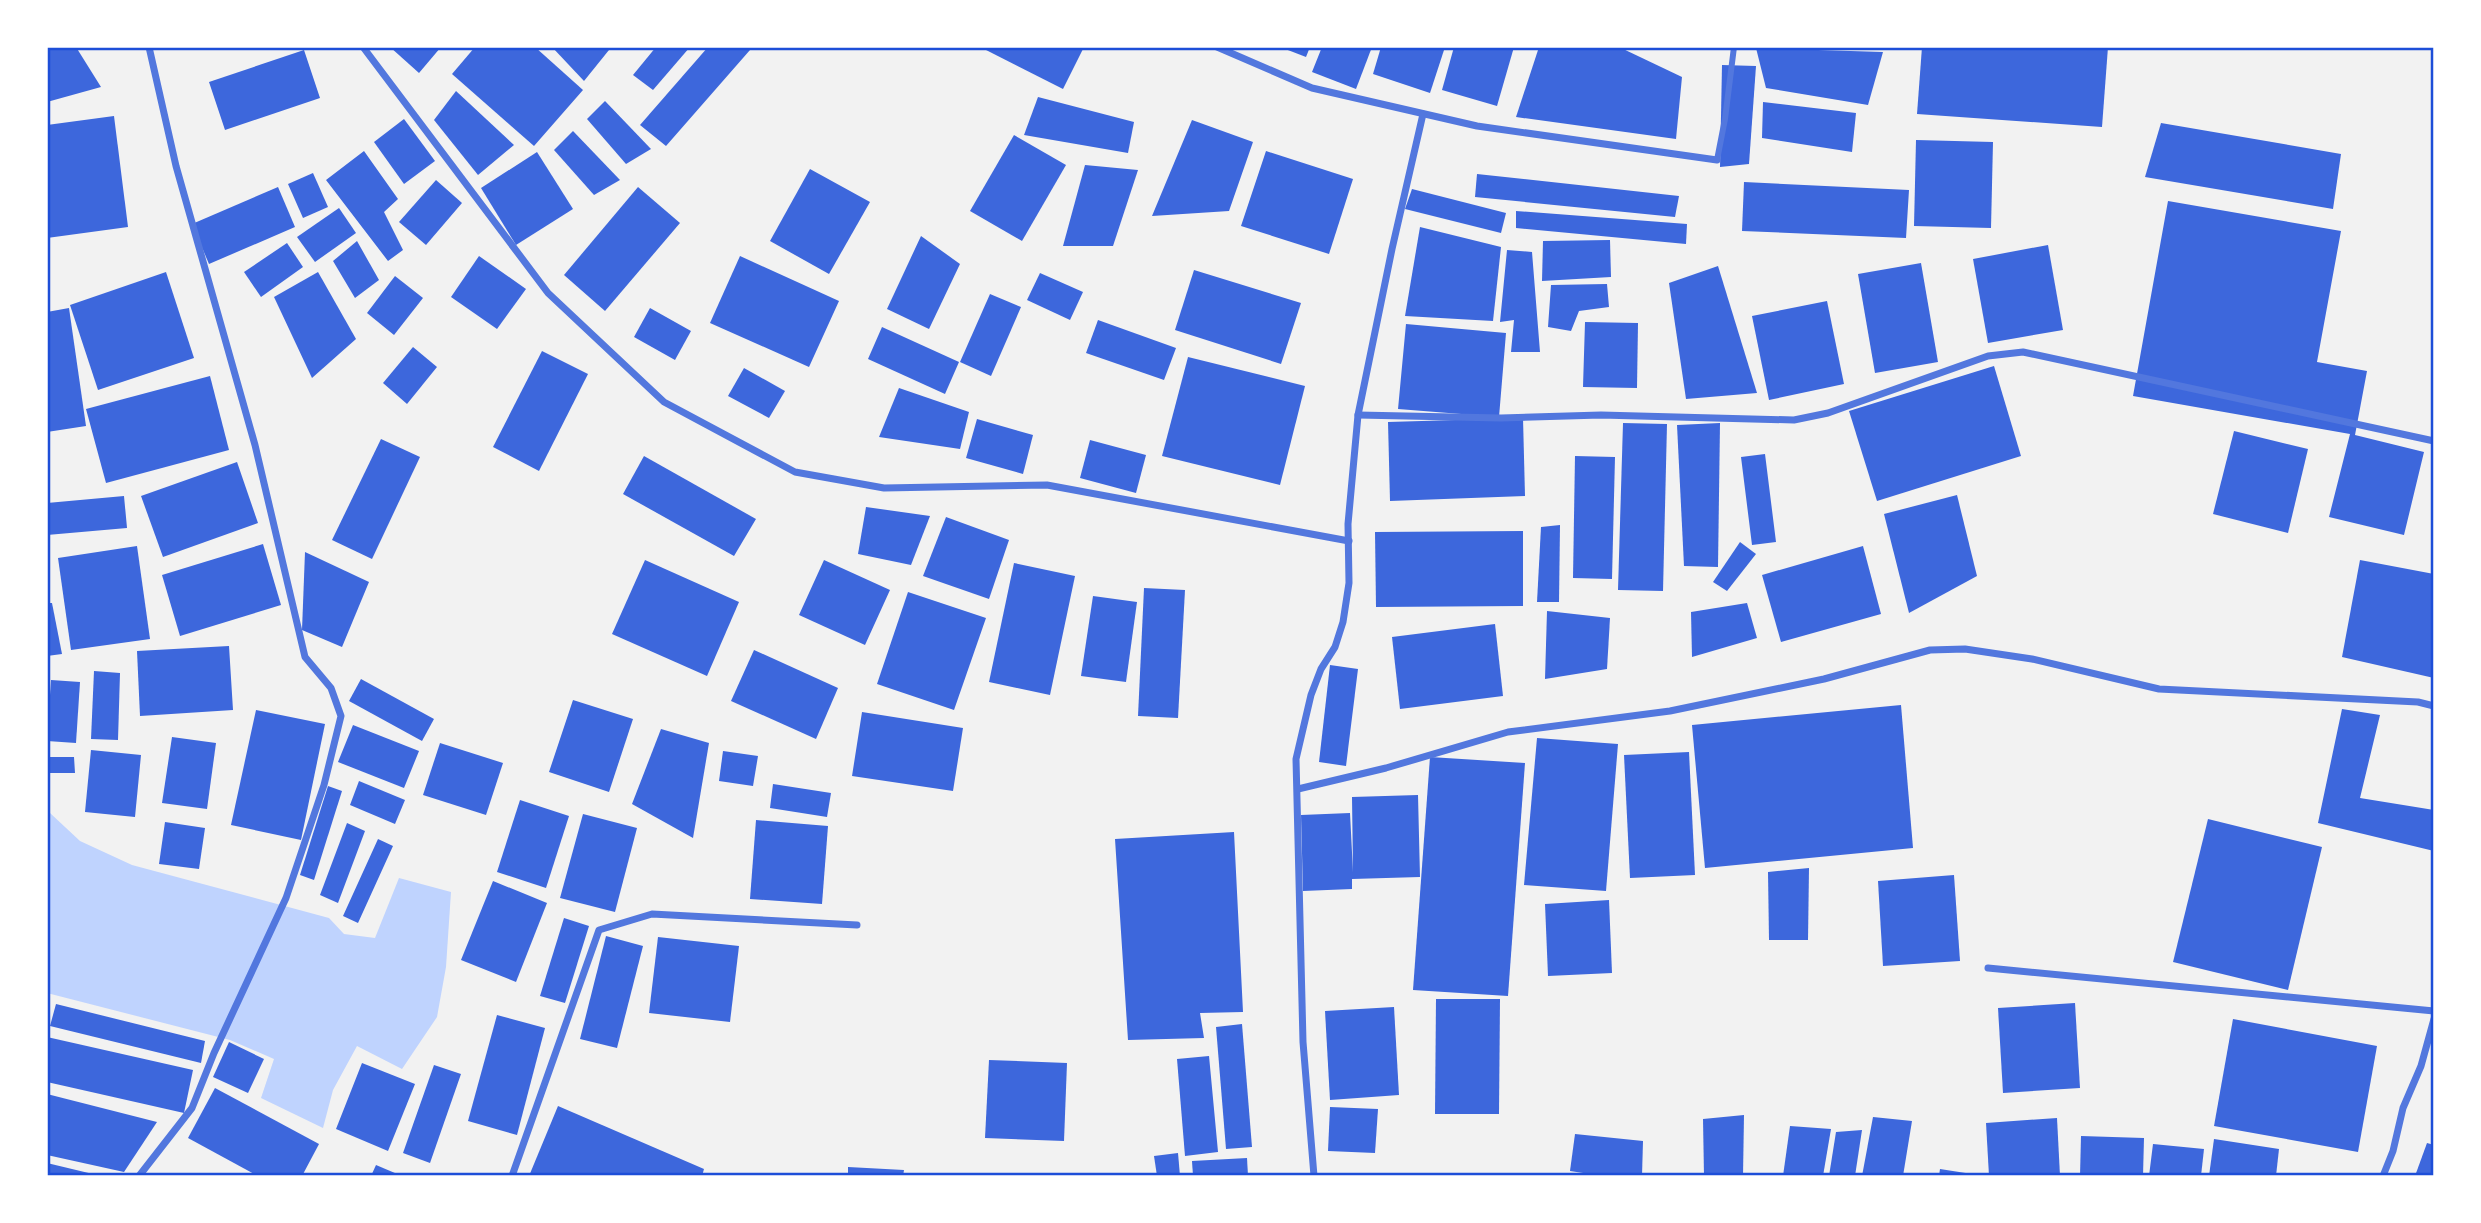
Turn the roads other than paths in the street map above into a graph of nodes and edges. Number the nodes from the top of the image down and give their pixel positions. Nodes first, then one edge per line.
1 (149, 47) edge
2 (363, 47) edge
3 (1217, 47) edge
4 (1734, 47) edge
5 (1423, 114) junction
6 (1717, 160) joint
7 (1358, 415) junction
8 (2434, 441) edge
9 (1349, 541) junction
10 (2434, 706) edge
11 (1298, 789) junction
12 (857, 925) dead end
13 (1988, 968) dead end
14 (2434, 1011) edge
15 (2434, 1019) edge
16 (139, 1176) edge
17 (512, 1176) edge
18 (1314, 1176) edge
19 (2383, 1176) edge

1 - 16 street
2 - 9 street
3 - 5 street
4 - 6 street
5 - 6 street
5 - 7 street
7 - 8 street
7 - 9 street
9 - 11 street
10 - 11 street
11 - 18 street
12 - 17 street
13 - 14 street
15 - 19 street

